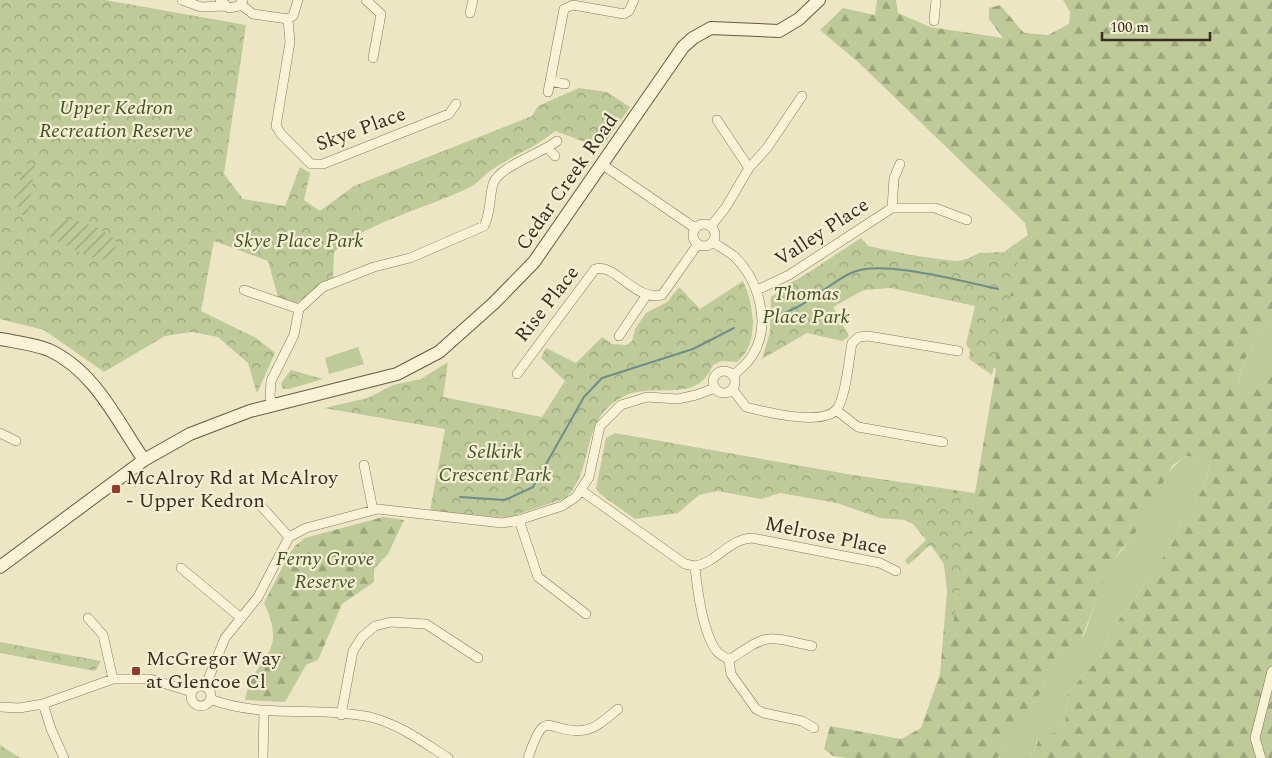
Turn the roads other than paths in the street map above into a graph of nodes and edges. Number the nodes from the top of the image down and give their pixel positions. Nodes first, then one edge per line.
1 (182, 0) edge
2 (208, 0) edge
3 (298, 0) edge
4 (366, 0) edge
5 (473, 0) edge
6 (634, 0) edge
7 (820, 0) edge
8 (936, 0) edge
9 (241, 2) edge
10 (196, 3) junction
11 (222, 3) edge
12 (470, 13) dead end
13 (288, 19) junction
14 (934, 21) dead end
15 (373, 58) dead end
16 (550, 81) junction
17 (565, 84) dead end
18 (548, 92) dead end
19 (802, 96) dead end
20 (456, 104) dead end
21 (717, 120) dead end
22 (556, 141) dead end
23 (548, 148) junction
24 (555, 156) dead end
25 (900, 164) dead end
26 (603, 165) junction
27 (749, 168) junction
28 (892, 208) junction
29 (967, 220) dead end
30 (711, 226) junction
31 (695, 228) junction
32 (713, 242) junction
33 (698, 244) junction
34 (244, 290) dead end
35 (757, 290) junction
36 (646, 296) junction
37 (299, 309) junction
38 (619, 336) dead end
39 (0, 338) edge
40 (958, 351) dead end
41 (517, 374) dead end
42 (734, 375) junction
43 (715, 388) junction
44 (733, 390) junction
45 (272, 406) junction
46 (836, 410) junction
47 (0, 433) edge
48 (16, 441) dead end
49 (943, 442) dead end
50 (144, 460) junction
51 (364, 465) dead end
52 (582, 491) junction
53 (262, 507) dead end
54 (373, 510) junction
55 (519, 520) junction
56 (289, 537) junction
57 (695, 566) junction
58 (0, 567) edge
59 (181, 568) dead end
60 (896, 572) dead end
61 (586, 614) dead end
62 (88, 618) dead end
63 (241, 618) junction
64 (812, 646) dead end
65 (478, 658) dead end
66 (728, 660) junction
67 (1272, 671) edge
68 (113, 679) junction
69 (205, 687) junction
70 (192, 692) junction
71 (210, 699) junction
72 (43, 704) junction
73 (0, 707) edge
74 (618, 710) dead end
75 (264, 711) junction
76 (341, 715) junction
77 (814, 728) dead end
78 (64, 758) edge
79 (262, 758) edge
80 (447, 758) edge
81 (528, 758) edge
82 (1260, 758) edge

1 - 10 street
2 - 10 street
3 - 13 street
4 - 15 street
5 - 12 street
6 - 16 street
7 - 26 street, Cedar Creek Road
8 - 14 street
9 - 11 street
9 - 13 street
10 - 11 street
13 - 20 street, Skye Place
16 - 17 street
16 - 18 street
19 - 27 street
21 - 27 street
22 - 23 street
23 - 24 street
23 - 37 street
25 - 28 street, Valley Place
26 - 31 street
26 - 45 street, Cedar Creek Road
27 - 30 street
28 - 29 street
28 - 35 street, Valley Place
30 - 31 street
30 - 32 street
31 - 33 street
32 - 33 street
32 - 35 street
33 - 36 street
34 - 37 street
35 - 42 street
36 - 38 street
36 - 41 street, Rise Place
37 - 45 street
39 - 50 street
40 - 46 street
42 - 43 street
42 - 44 street
43 - 44 street
43 - 52 street
44 - 46 street
45 - 50 street, Cedar Creek Road
46 - 49 street
47 - 48 street
50 - 58 street, Cedar Creek Road
51 - 54 street
52 - 55 street
52 - 57 street
53 - 56 street
54 - 55 street
54 - 56 street
55 - 61 street
56 - 63 street
57 - 60 street, Melrose Place
57 - 66 street
59 - 63 street
62 - 68 street
63 - 69 street
64 - 66 street
65 - 76 street
66 - 77 street
67 - 82 street
68 - 70 street
68 - 72 street
69 - 70 street
69 - 71 street
70 - 71 street
71 - 75 street
72 - 73 street
72 - 78 street
74 - 81 street
75 - 76 street
75 - 79 street
76 - 80 street

